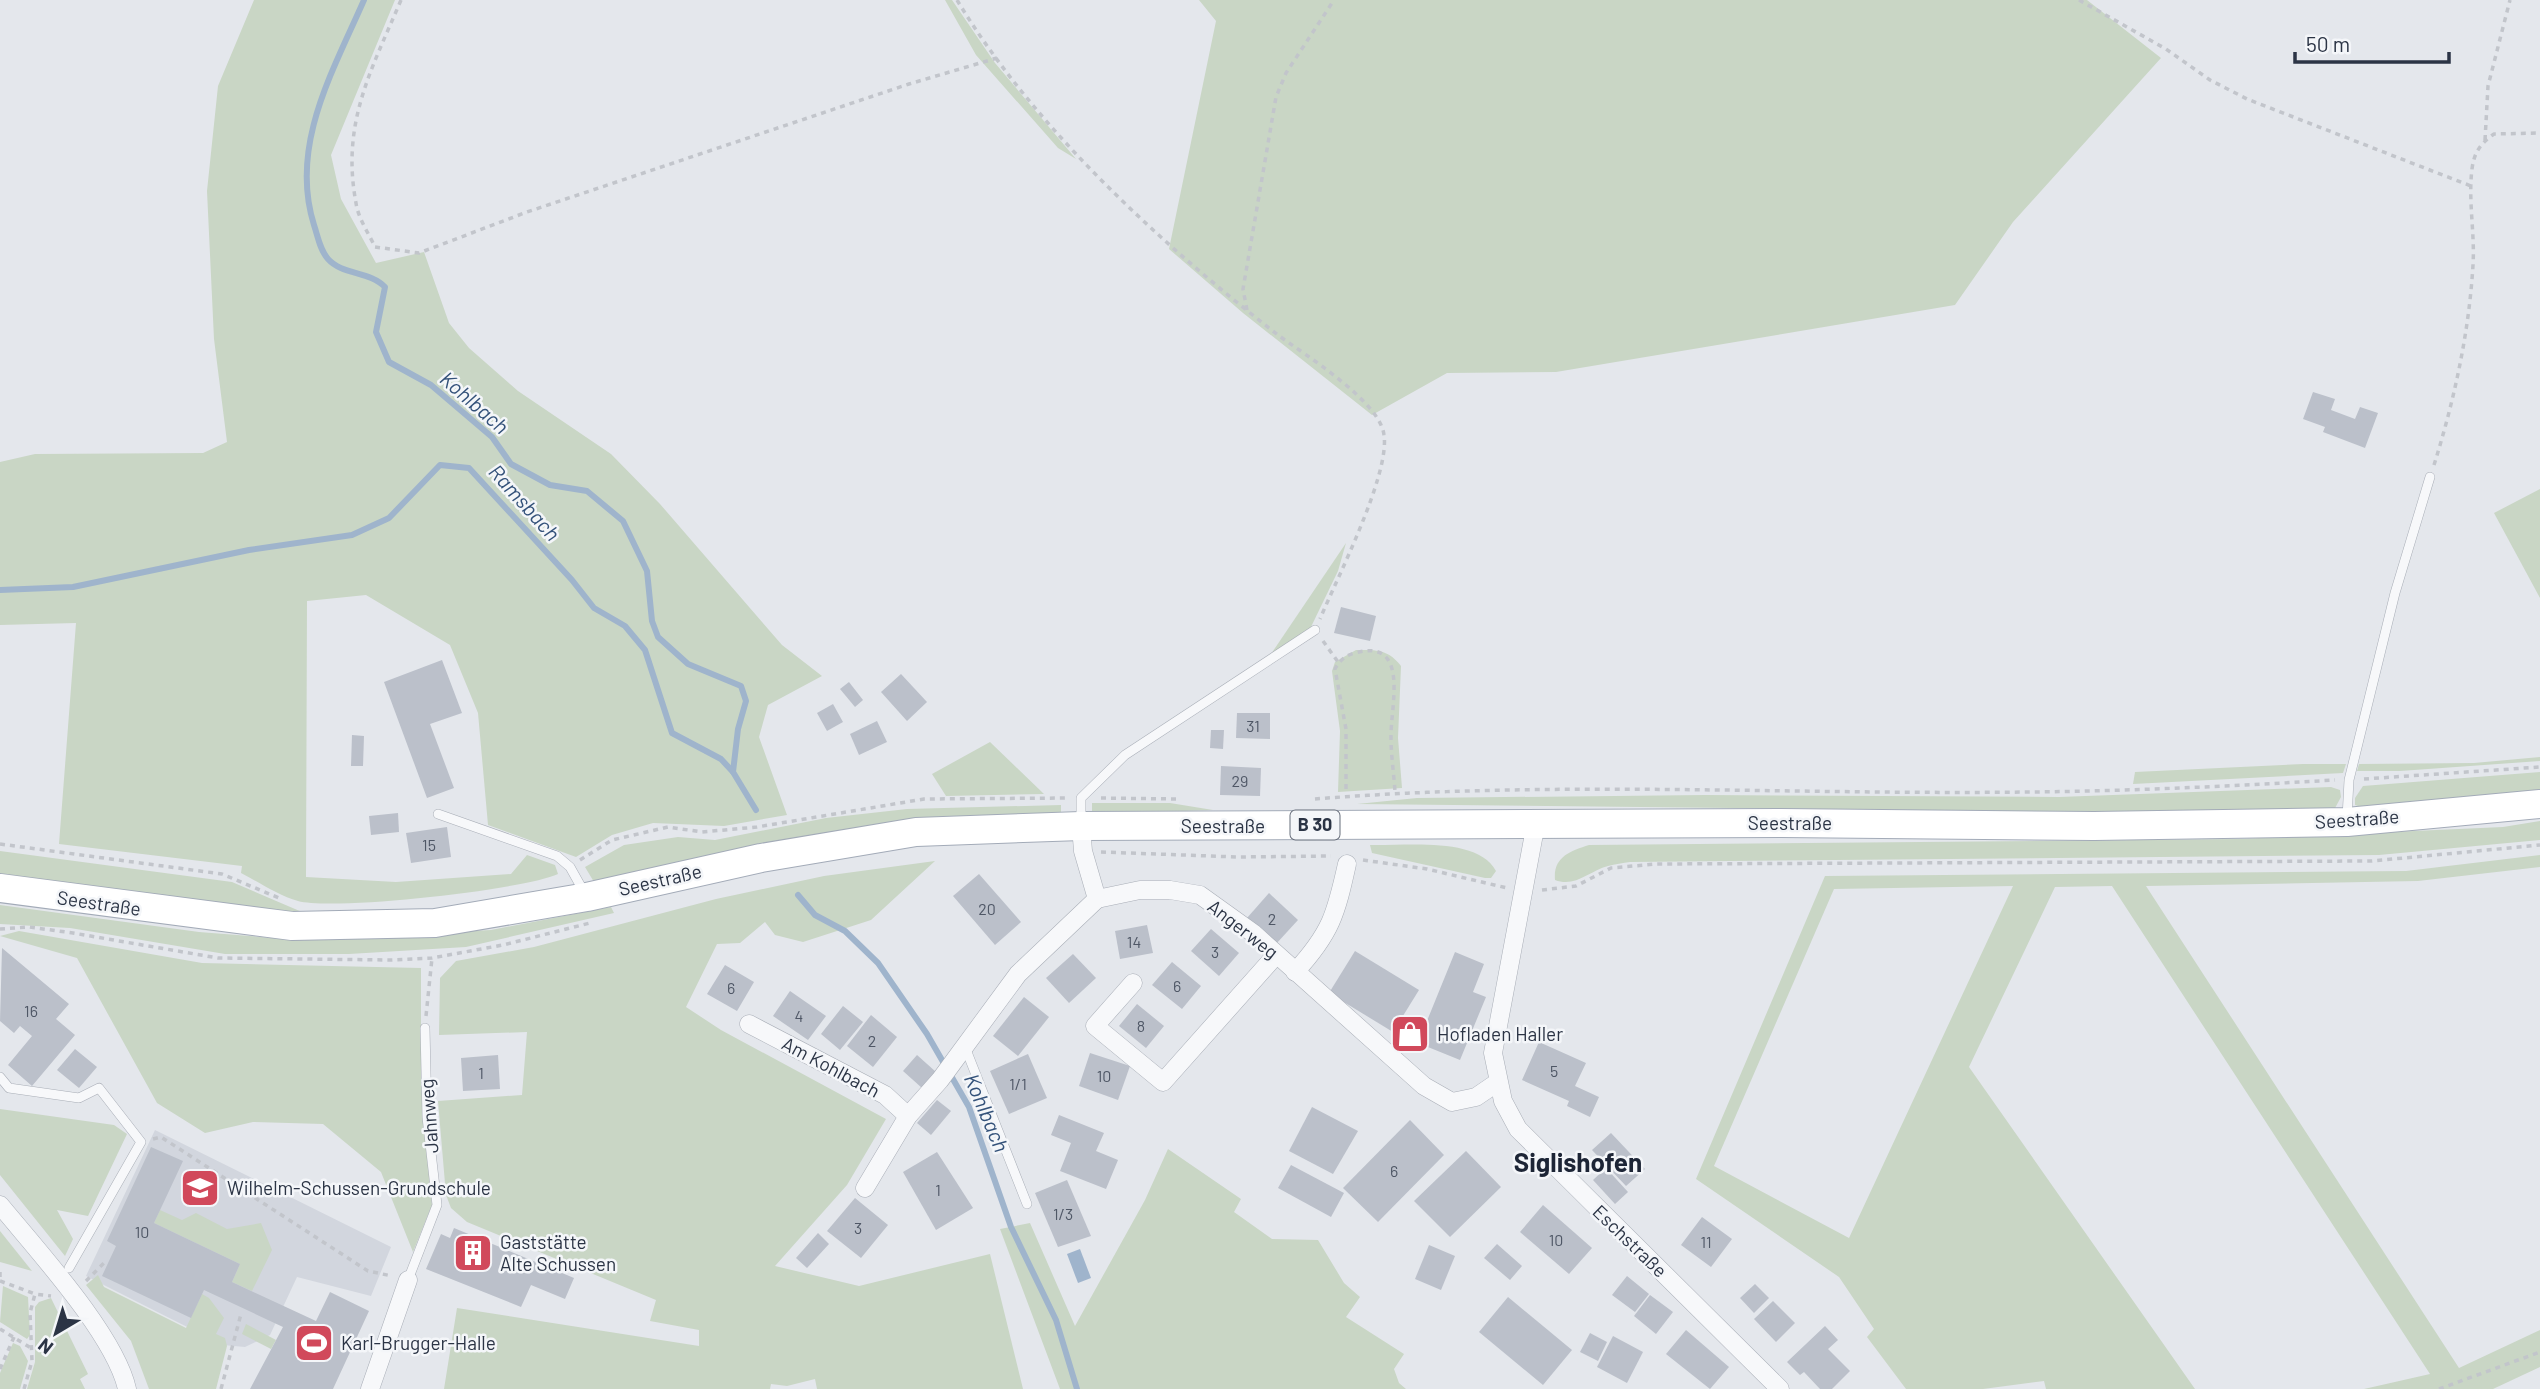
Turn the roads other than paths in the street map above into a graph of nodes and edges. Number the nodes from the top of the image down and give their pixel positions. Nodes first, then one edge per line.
1 (2430, 478) road end
2 (1315, 630) road end
3 (2540, 804) edge
4 (438, 814) dead end
5 (2347, 822) junction
6 (1536, 823) junction
7 (1082, 838) junction
8 (1349, 860) road end
9 (0, 888) edge
10 (1097, 899) junction
11 (592, 909) junction
12 (1276, 955) junction
13 (1295, 972) junction
14 (1133, 983) dead end
15 (749, 1024) dead end
16 (425, 1028) road end
17 (960, 1052) junction
18 (0, 1077) edge
19 (1499, 1082) junction
20 (908, 1116) junction
21 (865, 1188) dead end
22 (1027, 1204) dead end
23 (0, 1205) edge
24 (69, 1268) dead end
25 (408, 1280) joint
26 (127, 1389) edge
27 (370, 1389) edge
28 (1780, 1389) edge

1 - 5 lane
2 - 7 lane
3 - 5 main road, Seestraße / B 30
4 - 11 lane
5 - 6 main road, Seestraße / B 30
6 - 7 main road, Seestraße / B 30
6 - 19 street, Eschstraße
7 - 10 street
7 - 11 main road, Seestraße / B 30
8 - 13 street, Angerweg
9 - 11 main road, Seestraße / B 30
10 - 12 street, Angerweg
10 - 17 street
12 - 13 street, Angerweg
12 - 14 street
13 - 19 street
15 - 20 street, Am Kohlbach
16 - 25 lane, Jahnweg
17 - 20 street
17 - 22 lane
18 - 24 lane
19 - 28 street, Eschstraße
20 - 21 street
23 - 26 street
25 - 27 street, Jahnweg

